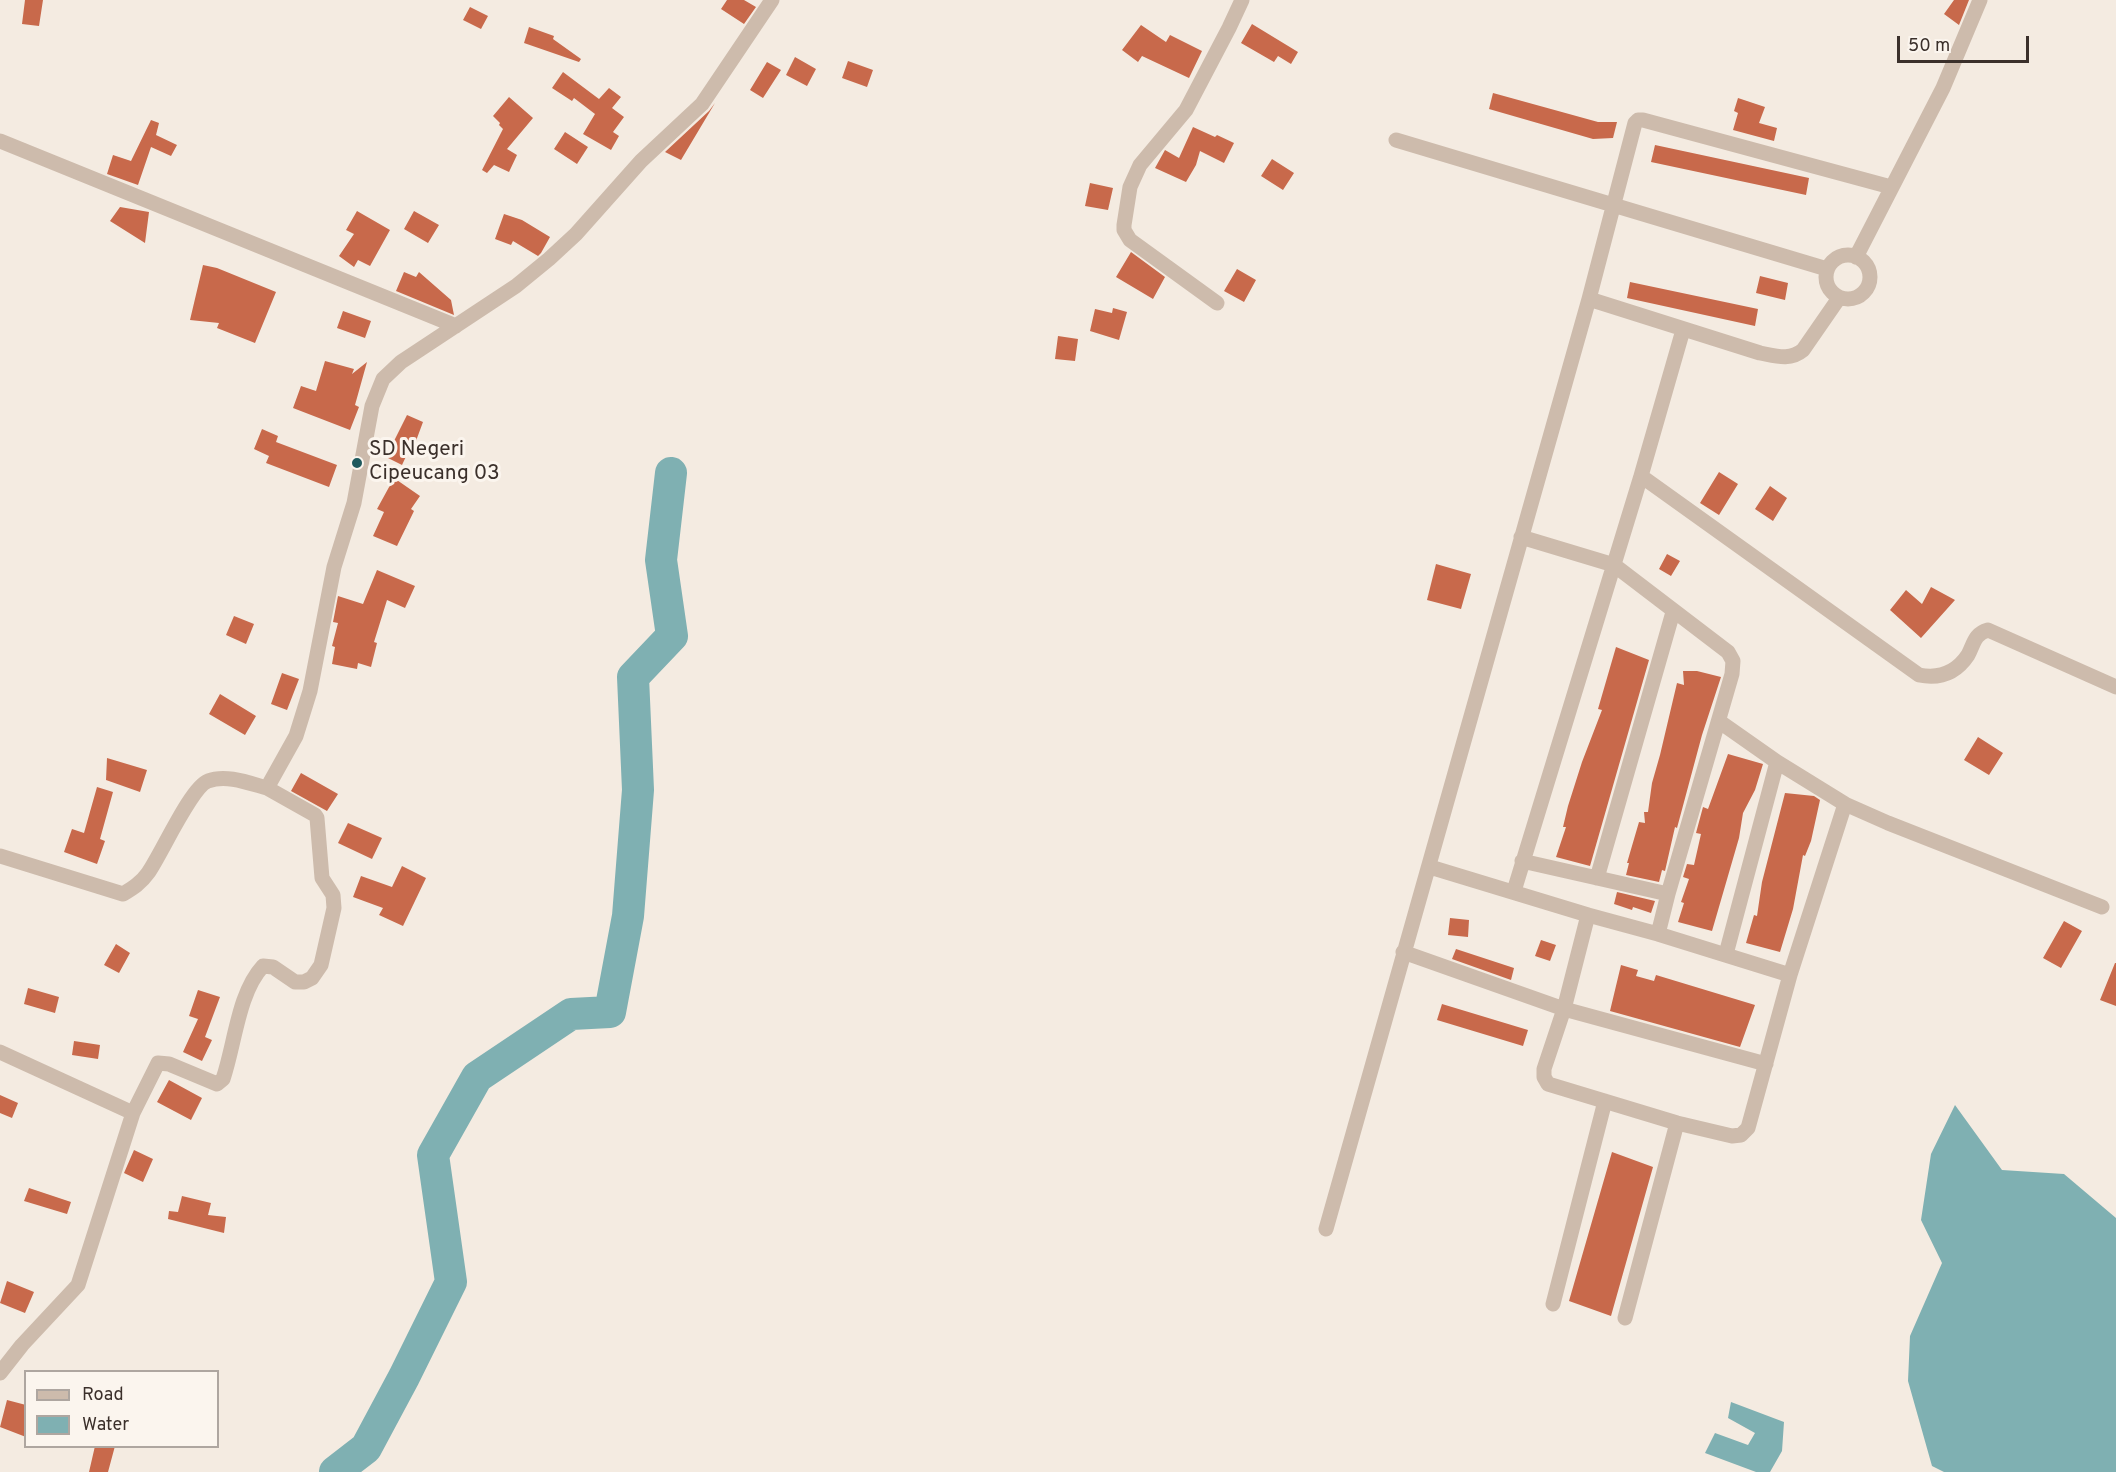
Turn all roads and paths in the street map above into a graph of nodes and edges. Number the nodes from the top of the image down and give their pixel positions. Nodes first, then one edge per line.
1 (772, 0) edge
2 (1242, 0) edge
3 (1980, 0) edge
4 (1396, 140) dead end
5 (0, 141) edge
6 (1891, 187) junction
7 (1614, 204) junction
8 (1856, 257) junction
9 (1827, 269) junction
10 (1839, 298) junction
11 (1589, 299) junction
12 (1217, 303) dead end
13 (456, 326) junction
14 (1683, 330) junction
15 (1641, 476) junction
16 (1521, 537) junction
17 (1614, 565) junction
18 (1673, 612) junction
19 (2116, 687) edge
20 (1720, 722) junction
21 (1777, 762) junction
22 (267, 788) junction
23 (1845, 804) junction
24 (0, 856) edge
25 (1522, 861) junction
26 (1430, 867) junction
27 (1597, 879) junction
28 (1514, 891) junction
29 (1668, 894) junction
30 (2102, 907) dead end
31 (1588, 915) junction
32 (1658, 934) junction
33 (1403, 952) junction
34 (1726, 954) junction
35 (1790, 975) junction
36 (1563, 1009) junction
37 (0, 1052) edge
38 (1766, 1064) junction
39 (1605, 1101) junction
40 (133, 1113) junction
41 (1677, 1123) junction
42 (1326, 1229) dead end
43 (1553, 1304) dead end
44 (1625, 1318) dead end
45 (0, 1372) edge

1 - 13 street
2 - 12 street
3 - 6 street
4 - 7 street
5 - 13 street
6 - 7 street
6 - 8 street
7 - 9 street
7 - 11 street
8 - 9 street
8 - 10 street
9 - 10 street
10 - 14 street
11 - 14 street
11 - 16 street
13 - 22 street
14 - 15 street
15 - 17 street
15 - 19 street
16 - 17 street
16 - 26 street
17 - 18 street
17 - 25 street
18 - 20 street
18 - 27 street
20 - 21 street
20 - 29 street
21 - 23 street
21 - 34 street
22 - 24 street
22 - 40 street
23 - 30 street
23 - 35 street
25 - 27 street
25 - 28 street
26 - 28 street
26 - 33 street
27 - 29 street
28 - 31 street
29 - 32 street
31 - 32 street
31 - 36 street
32 - 34 street
33 - 36 street
33 - 42 street
34 - 35 street
35 - 38 street
36 - 38 street
36 - 39 street
37 - 40 street
38 - 41 street
39 - 41 street
39 - 43 street
40 - 45 street
41 - 44 street

